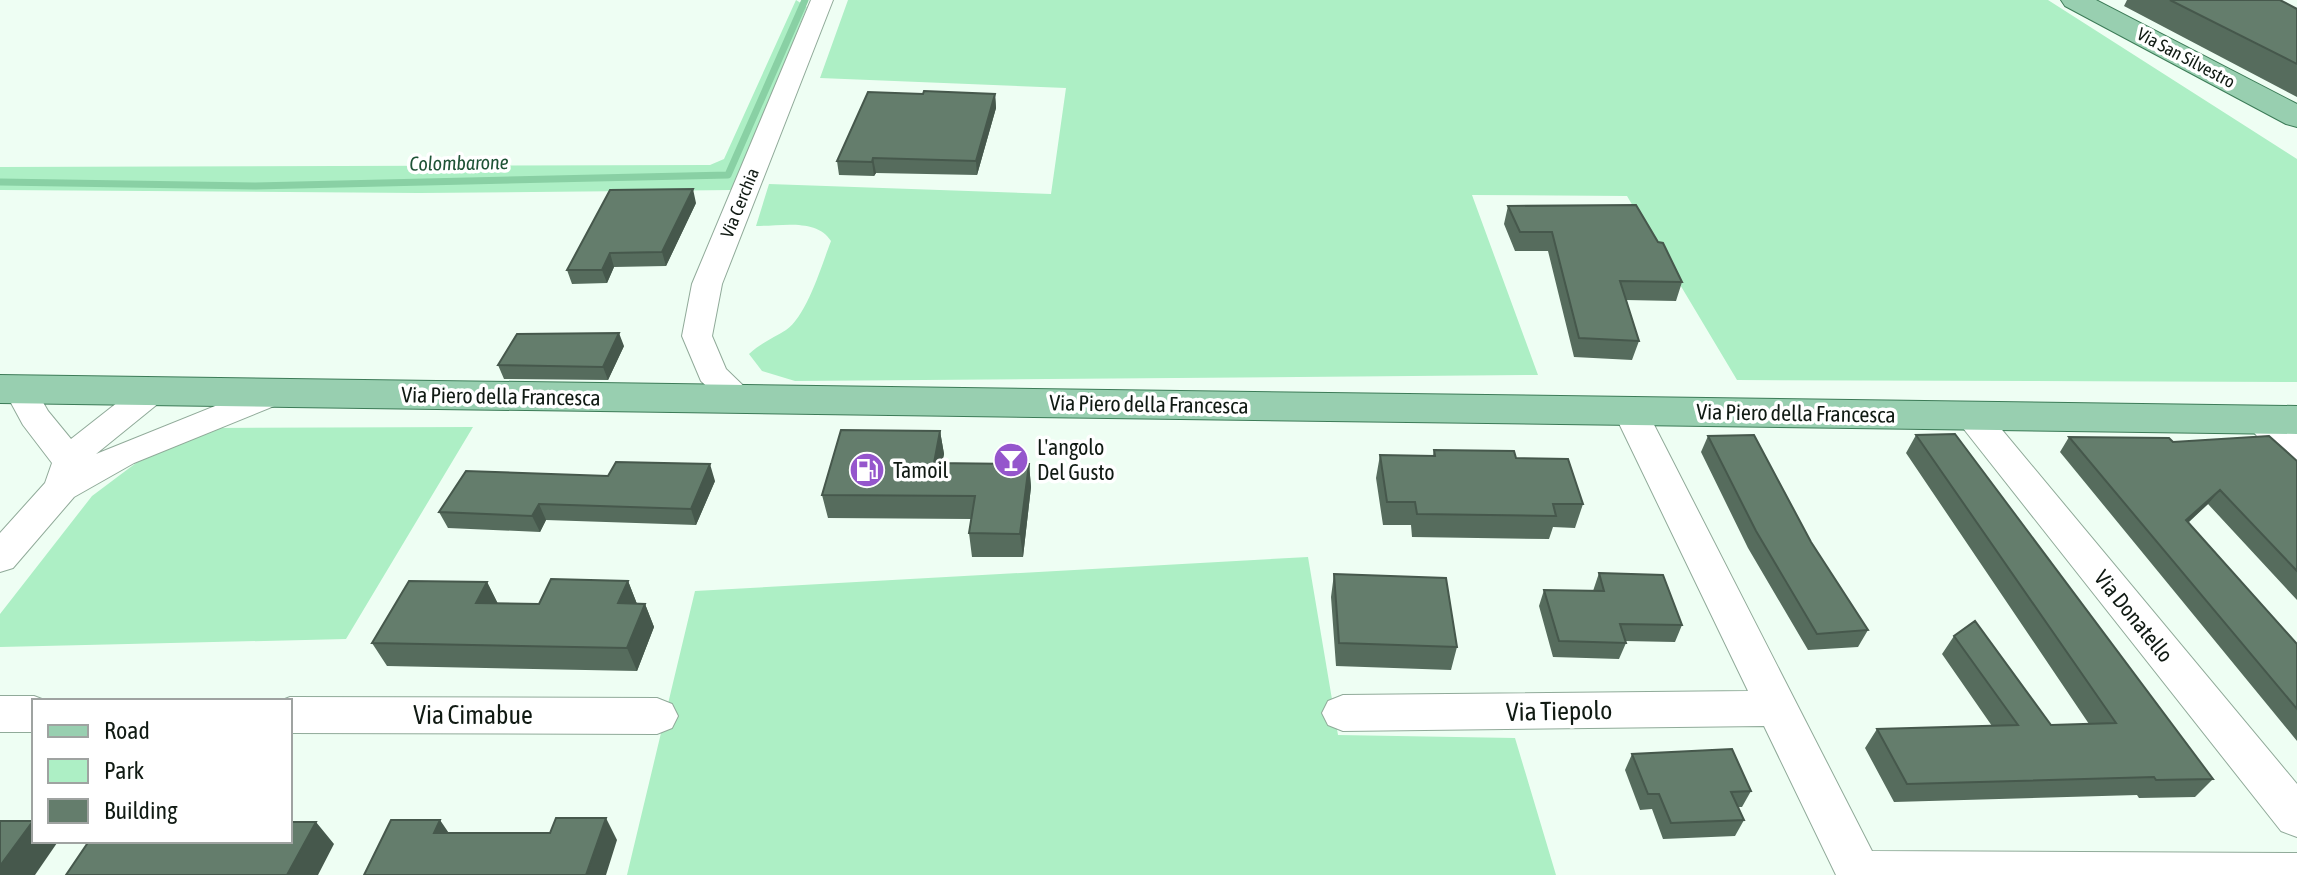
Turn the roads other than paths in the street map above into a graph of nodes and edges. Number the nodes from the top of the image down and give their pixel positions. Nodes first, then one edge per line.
1 (822, 0) edge
2 (2082, 1) edge
3 (2297, 117) edge
4 (10, 390) edge
5 (153, 391) junction
6 (277, 393) junction
7 (741, 399) junction
8 (1630, 411) junction
9 (1971, 415) junction
10 (2279, 419) edge
11 (2297, 452) edge
12 (109, 462) junction
13 (66, 475) junction
14 (0, 558) edge
15 (1776, 708) junction
16 (1343, 713) dead end
17 (0, 714) edge
18 (32, 714) edge
19 (292, 715) edge
20 (657, 716) dead end
21 (2297, 817) edge
22 (1859, 874) edge
23 (2297, 875) edge

1 - 7 street, Via Cerchia
2 - 3 main road, Via San Silvestro
4 - 5 main road, Via Piero della Francesca
4 - 13 street
5 - 6 main road, Via Piero della Francesca
5 - 12 street
5 - 13 street
6 - 7 main road, Via Piero della Francesca
6 - 12 street
7 - 8 main road, Via Piero della Francesca
8 - 9 main road, Via Piero della Francesca
8 - 15 street
9 - 10 main road, Via Piero della Francesca
9 - 21 street, Via Donatello
10 - 11 street
12 - 13 street
13 - 14 street
15 - 16 street, Via Tiepolo
15 - 22 street
17 - 18 street
19 - 20 street, Via Cimabue
22 - 23 street

